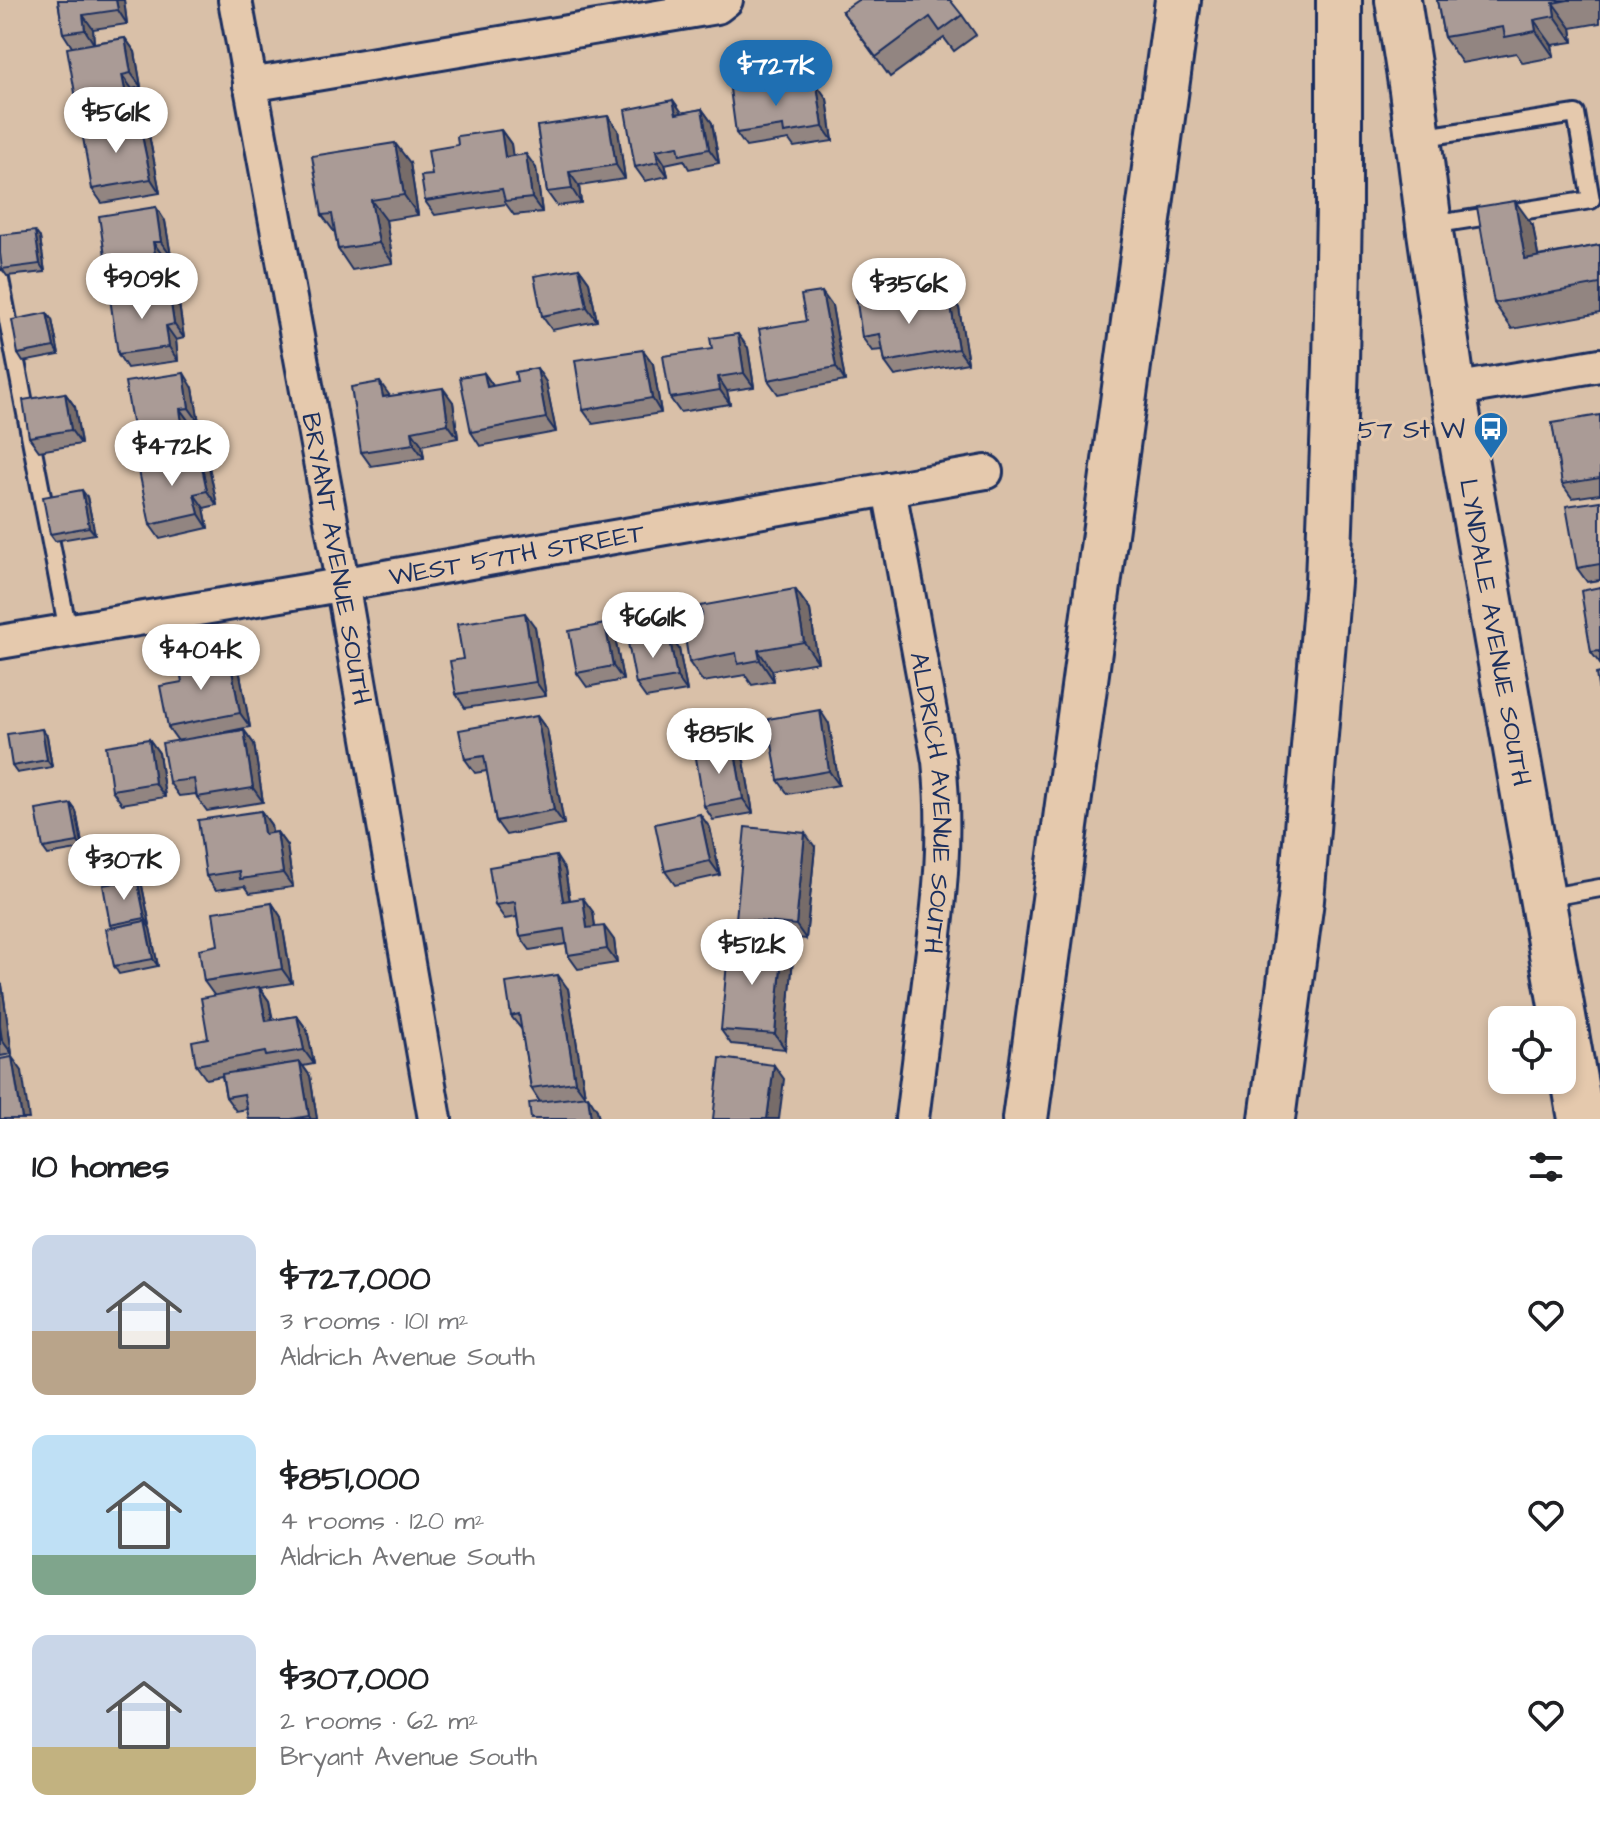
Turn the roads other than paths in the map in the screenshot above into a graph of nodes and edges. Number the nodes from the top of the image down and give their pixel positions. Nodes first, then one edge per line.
1 (235, 0) edge
2 (726, 0) edge
3 (1178, 0) edge
4 (1339, 0) edge
5 (1398, 0) edge
6 (250, 85) junction
7 (1418, 138) junction
8 (1429, 225) junction
9 (0, 279) edge
10 (1600, 365) edge
11 (1453, 390) junction
12 (986, 472) dead end
13 (889, 489) junction
14 (341, 585) junction
15 (68, 631) junction
16 (0, 642) edge
17 (1600, 888) edge
18 (1542, 898) junction
19 (435, 1119) edge
20 (912, 1119) edge
21 (1025, 1119) edge
22 (1272, 1119) edge
23 (1581, 1119) edge

1 - 6 street, BRYANT AVENUE SOUTH
2 - 6 street
3 - 21 main road
4 - 22 main road
5 - 7 main road, LYNDALE AVENUE SOUTH
6 - 14 street, BRYANT AVENUE SOUTH
7 - 8 main road, LYNDALE AVENUE SOUTH
7 - 8 lane
8 - 11 main road, LYNDALE AVENUE SOUTH
9 - 15 lane
10 - 11 street
11 - 18 main road, LYNDALE AVENUE SOUTH
12 - 13 street, WEST 57TH STREET
13 - 14 street, WEST 57TH STREET
13 - 20 street, ALDRICH AVENUE SOUTH
14 - 15 street, WEST 57TH STREET
14 - 19 street, BRYANT AVENUE SOUTH
15 - 16 street, WEST 57TH STREET
17 - 18 lane
18 - 23 main road, LYNDALE AVENUE SOUTH

